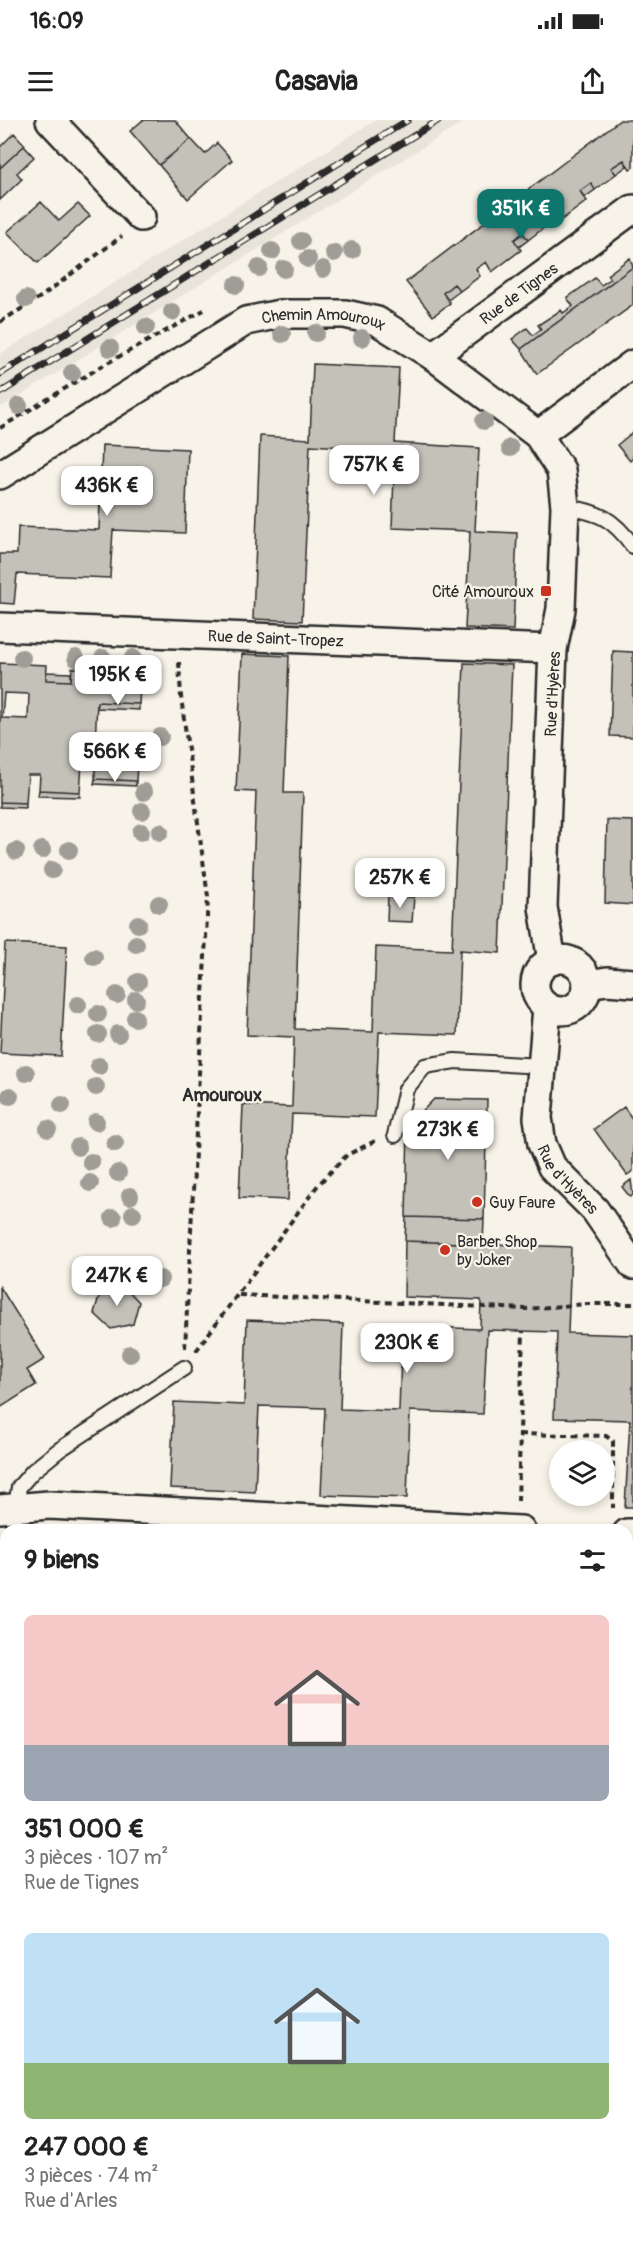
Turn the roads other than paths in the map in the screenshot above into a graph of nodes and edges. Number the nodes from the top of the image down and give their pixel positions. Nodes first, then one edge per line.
1 (50, 120) edge
2 (633, 209) edge
3 (141, 217) road end
4 (432, 356) junction
5 (633, 364) edge
6 (538, 435) junction
7 (0, 475) edge
8 (566, 506) junction
9 (633, 546) edge
10 (0, 627) edge
11 (553, 649) junction
12 (552, 961) junction
13 (633, 983) edge
14 (587, 984) junction
15 (547, 1007) junction
16 (542, 1066) junction
17 (394, 1135) road end
18 (633, 1265) edge
19 (184, 1368) road end
20 (8, 1508) edge
21 (390, 1524) edge

1 - 3 street
2 - 4 street, Rue de Tignes
4 - 6 street, Chemin Amouroux
4 - 7 street, Chemin Amouroux
5 - 6 street
6 - 8 street, Rue d'Hyères
8 - 9 lane
8 - 11 street, Rue d'Hyères
10 - 11 street, Rue de Saint-Tropez
11 - 12 street, Rue d'Hyères
12 - 14 street
12 - 15 street
13 - 14 street
14 - 15 street
15 - 16 street, Rue d'Hyères
16 - 17 lane
16 - 18 street, Rue d'Hyères
19 - 20 lane
20 - 21 street

